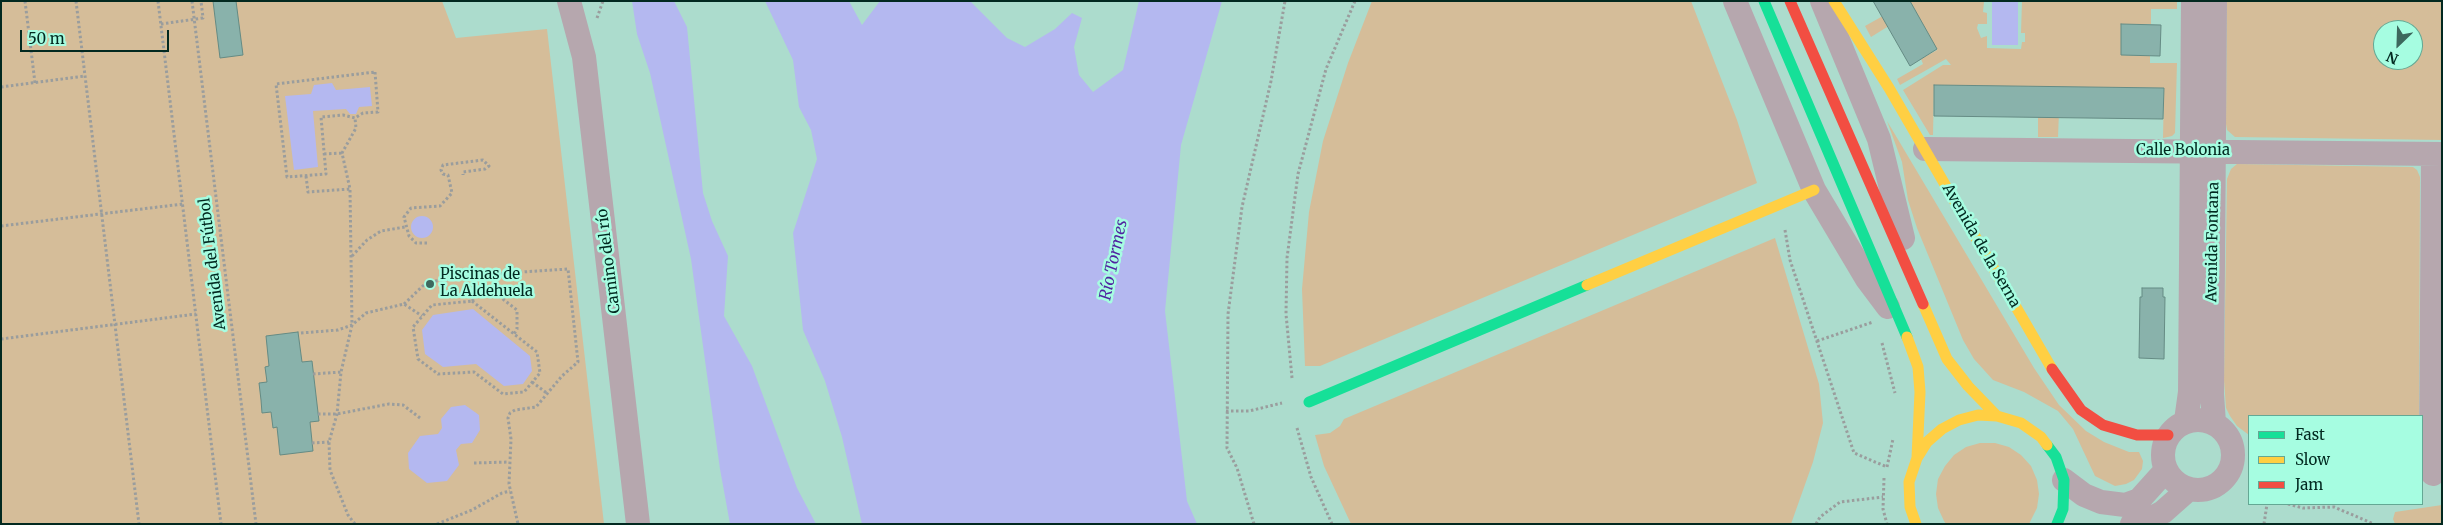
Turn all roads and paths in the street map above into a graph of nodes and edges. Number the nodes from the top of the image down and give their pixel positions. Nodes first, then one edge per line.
1 (25, 1) edge
2 (76, 1) edge
3 (158, 1) edge
4 (192, 1) edge
5 (201, 1) edge
6 (569, 1) edge
7 (603, 1) edge
8 (1285, 1) edge
9 (1355, 1) edge
10 (1735, 1) edge
11 (1764, 1) edge
12 (1790, 1) edge
13 (1822, 1) edge
14 (1834, 1) edge
15 (2193, 1) edge
16 (2215, 1) edge
17 (596, 18) dead end
18 (194, 19) junction
19 (161, 24) junction
20 (85, 76) junction
21 (35, 83) junction
22 (1, 88) edge
23 (355, 118) junction
24 (1925, 149) junction
25 (2214, 151) junction
26 (2191, 152) junction
27 (342, 153) junction
28 (324, 154) junction
29 (2437, 154) edge
30 (463, 175) dead end
31 (306, 176) junction
32 (350, 189) junction
33 (1814, 190) junction
34 (183, 204) junction
35 (102, 214) junction
36 (1, 226) edge
37 (405, 227) junction
38 (1785, 230) dead end
39 (426, 243) dead end
40 (351, 256) junction
41 (1914, 286) junction
42 (472, 301) junction
43 (404, 304) junction
44 (196, 314) junction
45 (1870, 314) dead end
46 (422, 316) junction
47 (1873, 322) junction
48 (115, 324) junction
49 (352, 325) junction
50 (1902, 325) junction
51 (1876, 328) dead end
52 (301, 334) dead end
53 (514, 334) junction
54 (1879, 335) dead end
55 (1, 338) edge
56 (1817, 341) junction
57 (341, 372) junction
58 (313, 374) dead end
59 (1292, 378) dead end
60 (532, 382) junction
61 (548, 394) junction
62 (1895, 396) dead end
63 (1309, 402) dead end
64 (1282, 403) dead end
65 (1226, 411) junction
66 (318, 414) dead end
67 (337, 414) junction
68 (1997, 416) junction
69 (420, 418) dead end
70 (2186, 421) junction
71 (2214, 423) junction
72 (1297, 428) dead end
73 (1893, 435) dead end
74 (2168, 435) junction
75 (329, 442) junction
76 (312, 444) dead end
77 (2241, 449) edge
78 (1917, 458) junction
79 (509, 462) junction
80 (474, 463) dead end
81 (2432, 464) edge
82 (1887, 467) junction
83 (2166, 470) junction
84 (2248, 475) edge
85 (2223, 479) junction
86 (2064, 480) junction
87 (2189, 489) junction
88 (510, 491) junction
89 (1883, 497) junction
90 (2267, 505) edge
91 (2292, 505) edge
92 (139, 524) edge
93 (222, 524) edge
94 (256, 524) edge
95 (354, 524) edge
96 (437, 524) edge
97 (518, 524) edge
98 (638, 524) edge
99 (1254, 524) edge
100 (1332, 524) edge
101 (1816, 524) edge
102 (1887, 524) edge
103 (1916, 524) edge
104 (2057, 524) edge
105 (2132, 524) edge
106 (2264, 524) edge
107 (2374, 524) edge

1 - 21 path
2 - 20 path
3 - 19 path, Avenida del Fútbol
4 - 18 path, Avenida del Fútbol
5 - 18 path
6 - 98 street, Camino del río
7 - 17 path
8 - 65 path
9 - 59 path
10 - 33 street
11 - 50 main road
12 - 41 main road
13 - 41 street
14 - 24 main road, Avenida de la Serna
15 - 26 street, Avenida Fontana
16 - 25 street, Avenida Fontana
18 - 19 path
18 - 94 path, Avenida del Fútbol
19 - 34 path, Avenida del Fútbol
20 - 21 path
20 - 35 path
21 - 22 path
23 - 27 path
23 - 28 path
23 - 31 path
24 - 26 street, Calle Bolonia
24 - 74 main road, Avenida de la Serna
25 - 26 street, Calle Bolonia
25 - 29 street, Calle Bolonia
25 - 71 street, Avenida Fontana
26 - 70 street, Avenida Fontana
27 - 28 path
27 - 32 path
28 - 31 path
29 - 81 street
30 - 37 path
31 - 32 path
32 - 40 path
33 - 50 street
33 - 63 main road
34 - 35 path
34 - 44 path, Avenida del Fútbol
35 - 36 path
35 - 48 path
37 - 39 path
37 - 40 path
38 - 56 path
40 - 49 path
41 - 68 main road
42 - 46 path
42 - 53 path
42 - 53 path
43 - 46 path
43 - 49 path
43 - 61 path
44 - 48 path
44 - 93 path, Avenida del Fútbol
45 - 47 path
46 - 60 path
47 - 51 path
47 - 56 path
48 - 55 path
48 - 92 path
49 - 52 path
49 - 57 path
50 - 78 main road
53 - 60 path
54 - 62 path
56 - 82 path
57 - 58 path
57 - 67 path
60 - 61 path
61 - 79 path
64 - 65 path
65 - 99 path
66 - 67 path
67 - 69 path
67 - 75 path
68 - 78 main road
68 - 86 main road
70 - 71 street
70 - 74 street
71 - 77 street
72 - 100 path
73 - 82 path
74 - 83 street
75 - 76 path
75 - 95 path
77 - 85 street
78 - 103 main road
79 - 80 path
79 - 88 path
82 - 89 path
83 - 86 street
83 - 87 street
84 - 85 street
85 - 87 street
86 - 104 main road
87 - 105 street
88 - 96 path
88 - 97 path
89 - 101 path
89 - 102 path
90 - 106 path
91 - 107 path

